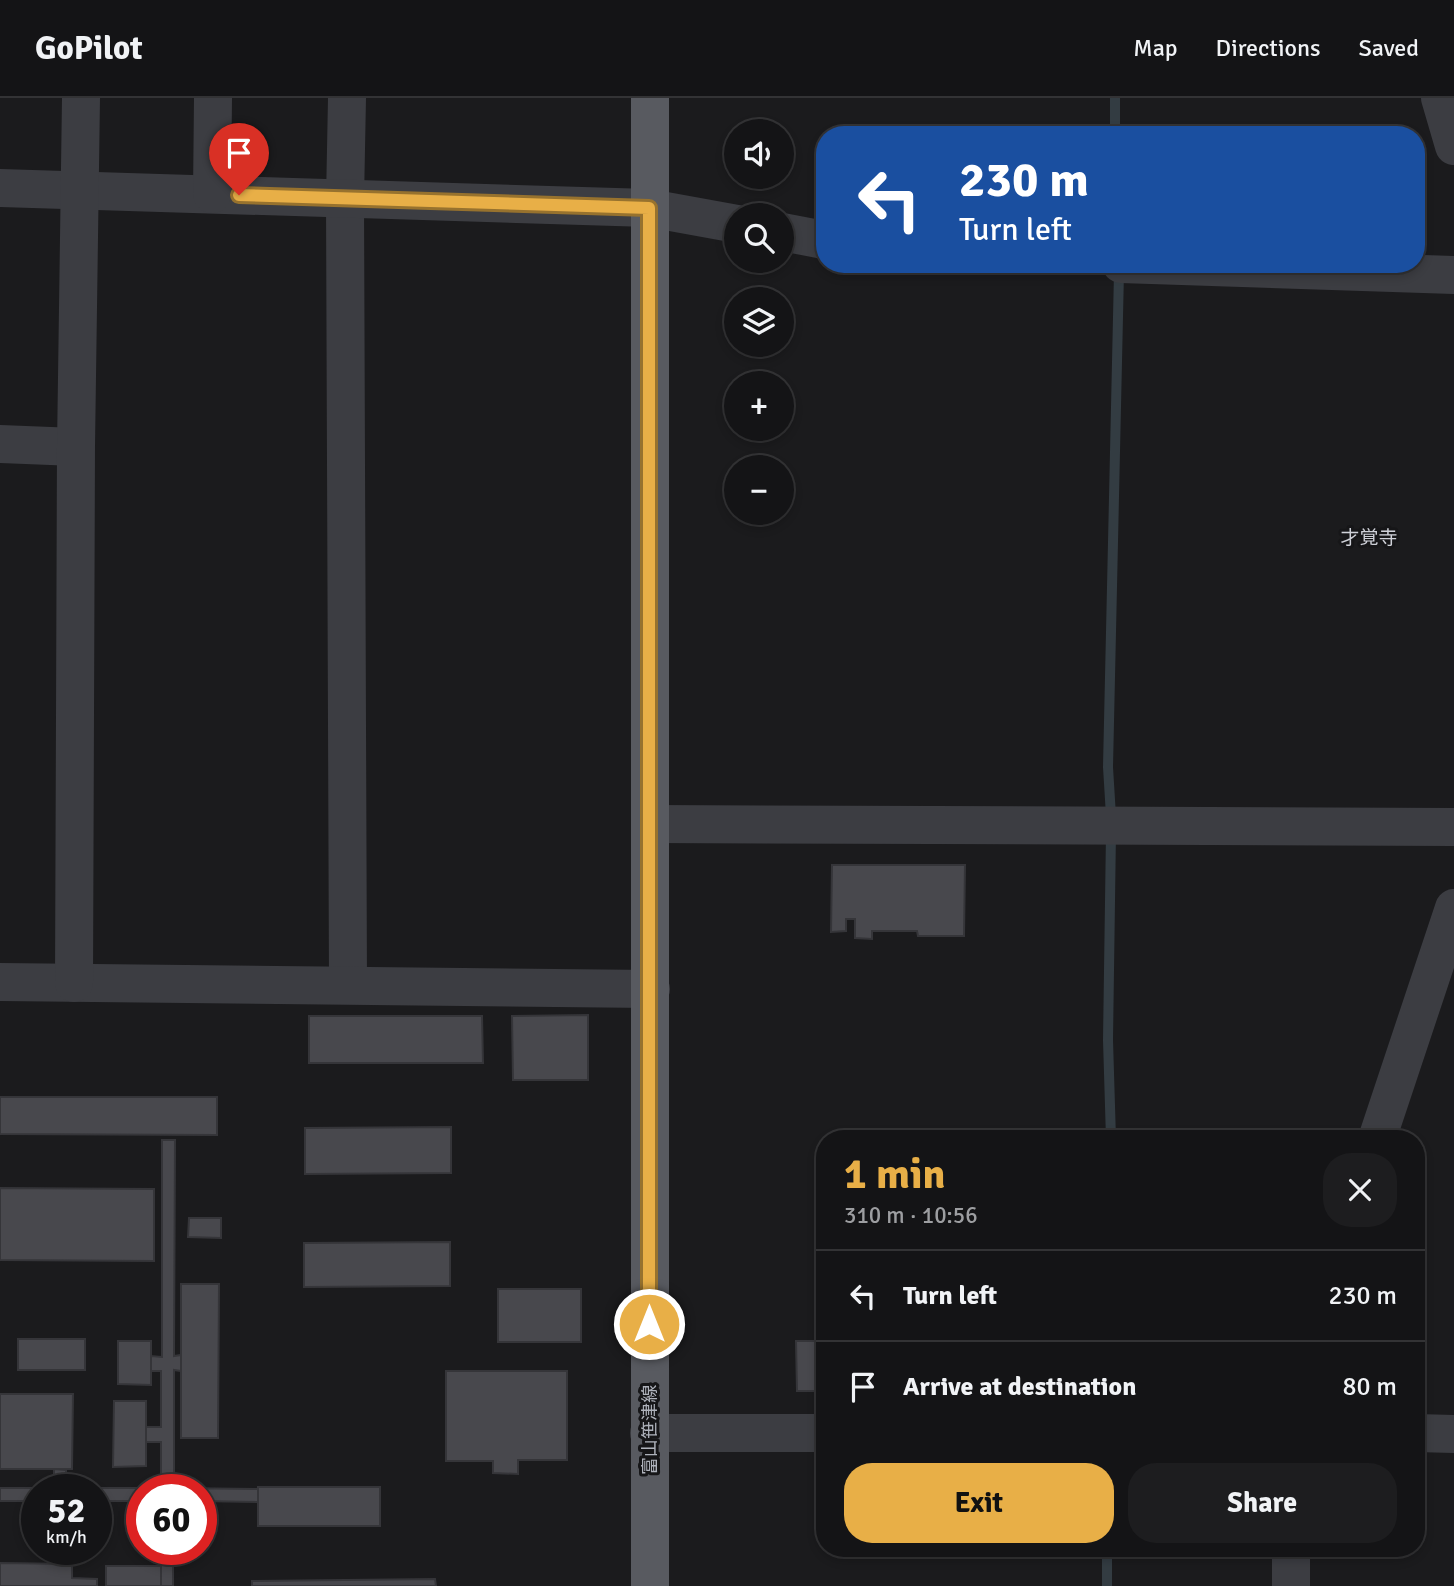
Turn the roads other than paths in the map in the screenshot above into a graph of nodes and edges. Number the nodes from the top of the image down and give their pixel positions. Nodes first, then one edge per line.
1 (80, 98) edge
2 (213, 98) edge
3 (347, 98) edge
4 (650, 98) edge
5 (1440, 98) edge
6 (1454, 146) edge
7 (0, 188) edge
8 (80, 188) junction
9 (212, 194) junction
10 (345, 200) junction
11 (649, 208) junction
12 (724, 222) edge
13 (794, 234) edge
14 (816, 238) edge
15 (1393, 273) edge
16 (1454, 275) edge
17 (0, 444) edge
18 (76, 447) junction
19 (650, 824) junction
20 (1454, 827) edge
21 (1454, 908) edge
22 (0, 982) edge
23 (74, 983) junction
24 (348, 985) junction
25 (650, 989) junction
26 (1380, 1130) edge
27 (649, 1433) junction
28 (816, 1433) edge
29 (1425, 1433) edge
30 (1454, 1434) edge
31 (1291, 1557) edge
32 (650, 1586) edge
33 (1291, 1586) edge

1 - 8 street
2 - 9 street
3 - 10 street
4 - 11 main road, 富山笹津線
5 - 6 street
7 - 8 street
8 - 9 street
8 - 18 street
9 - 10 street
10 - 11 street
10 - 24 street
11 - 12 street
11 - 19 main road, 富山笹津線
13 - 14 street
15 - 16 street
17 - 18 street
18 - 23 street
19 - 20 street
19 - 25 main road, 富山笹津線
21 - 26 street
22 - 23 street
23 - 24 street
24 - 25 street
25 - 27 main road, 富山笹津線
27 - 28 street
27 - 32 main road, 富山笹津線
29 - 30 street
31 - 33 street

